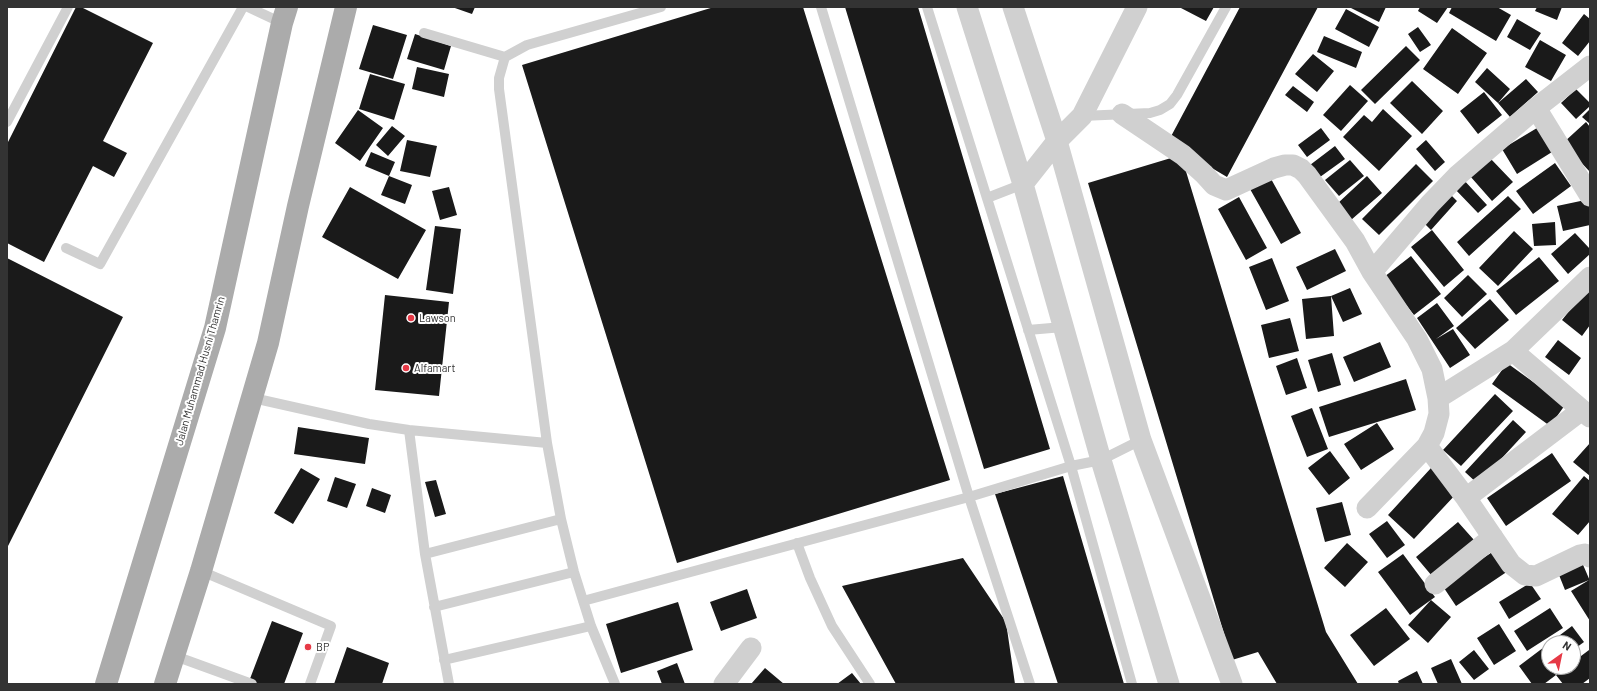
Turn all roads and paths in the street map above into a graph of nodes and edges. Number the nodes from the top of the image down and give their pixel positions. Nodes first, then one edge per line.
1 (68, 7) edge
2 (243, 7) edge
3 (248, 7) edge
4 (346, 7) edge
5 (661, 7) edge
6 (821, 7) edge
7 (927, 7) edge
8 (966, 7) edge
9 (1013, 7) edge
10 (1137, 7) edge
11 (1226, 7) edge
12 (285, 15) edge
13 (424, 33) dead end
14 (505, 57) junction
15 (1590, 66) edge
16 (1536, 108) junction
17 (1122, 114) junction
18 (1082, 116) junction
19 (7, 122) edge
20 (1057, 141) junction
21 (1023, 184) junction
22 (1590, 196) edge
23 (986, 198) junction
24 (66, 248) dead end
25 (1372, 272) junction
26 (1590, 277) edge
27 (1063, 327) junction
28 (1028, 330) junction
29 (1513, 351) junction
30 (253, 398) junction
31 (1438, 398) junction
32 (1586, 414) edge
33 (409, 430) junction
34 (1141, 440) junction
35 (546, 442) junction
36 (1427, 446) junction
37 (1101, 460) junction
38 (1071, 466) junction
39 (969, 497) junction
40 (1466, 498) junction
41 (1367, 508) dead end
42 (561, 519) junction
43 (1493, 537) junction
44 (797, 543) junction
45 (426, 554) junction
46 (1590, 557) edge
47 (201, 571) junction
48 (574, 572) junction
49 (1435, 584) dead end
50 (583, 601) junction
51 (434, 607) junction
52 (591, 626) junction
53 (751, 648) dead end
54 (175, 656) junction
55 (444, 660) junction
56 (167, 683) edge
57 (106, 684) edge
58 (252, 684) edge
59 (310, 684) edge
60 (449, 684) edge
61 (615, 684) edge
62 (724, 684) edge
63 (870, 684) edge
64 (1030, 684) edge
65 (1132, 684) edge
66 (1169, 684) edge
67 (1232, 684) edge

1 - 19 lane
2 - 24 lane
3 - 12 lane
4 - 30 main road
5 - 14 lane
6 - 39 lane
7 - 23 lane
8 - 21 street
9 - 20 street
10 - 18 street
11 - 17 lane
12 - 57 main road, Jalan Muhammad Husni Thamrin
13 - 14 lane
14 - 35 lane
15 - 16 street
16 - 22 street
16 - 25 street
17 - 18 lane
17 - 25 street
18 - 20 street
20 - 21 street
20 - 34 street
21 - 23 lane
21 - 27 street
23 - 28 lane
25 - 31 street
26 - 29 street
27 - 28 lane
27 - 37 street
28 - 38 lane
29 - 31 street
29 - 32 street
30 - 33 lane
30 - 47 main road
31 - 36 street
32 - 40 street
33 - 35 lane
33 - 45 lane
34 - 37 lane
34 - 67 street
35 - 42 lane
36 - 40 street
36 - 41 street
37 - 38 lane
37 - 66 street
38 - 39 lane
38 - 65 lane
39 - 44 lane
39 - 64 lane
40 - 43 street
42 - 45 lane
42 - 48 lane
43 - 46 street
43 - 49 street
44 - 50 lane
44 - 63 lane
45 - 51 lane
47 - 54 main road
47 - 59 lane
48 - 50 lane
48 - 51 lane
50 - 52 lane
51 - 55 lane
52 - 55 lane
52 - 61 lane
53 - 62 street
54 - 56 main road
54 - 58 lane
55 - 60 lane

